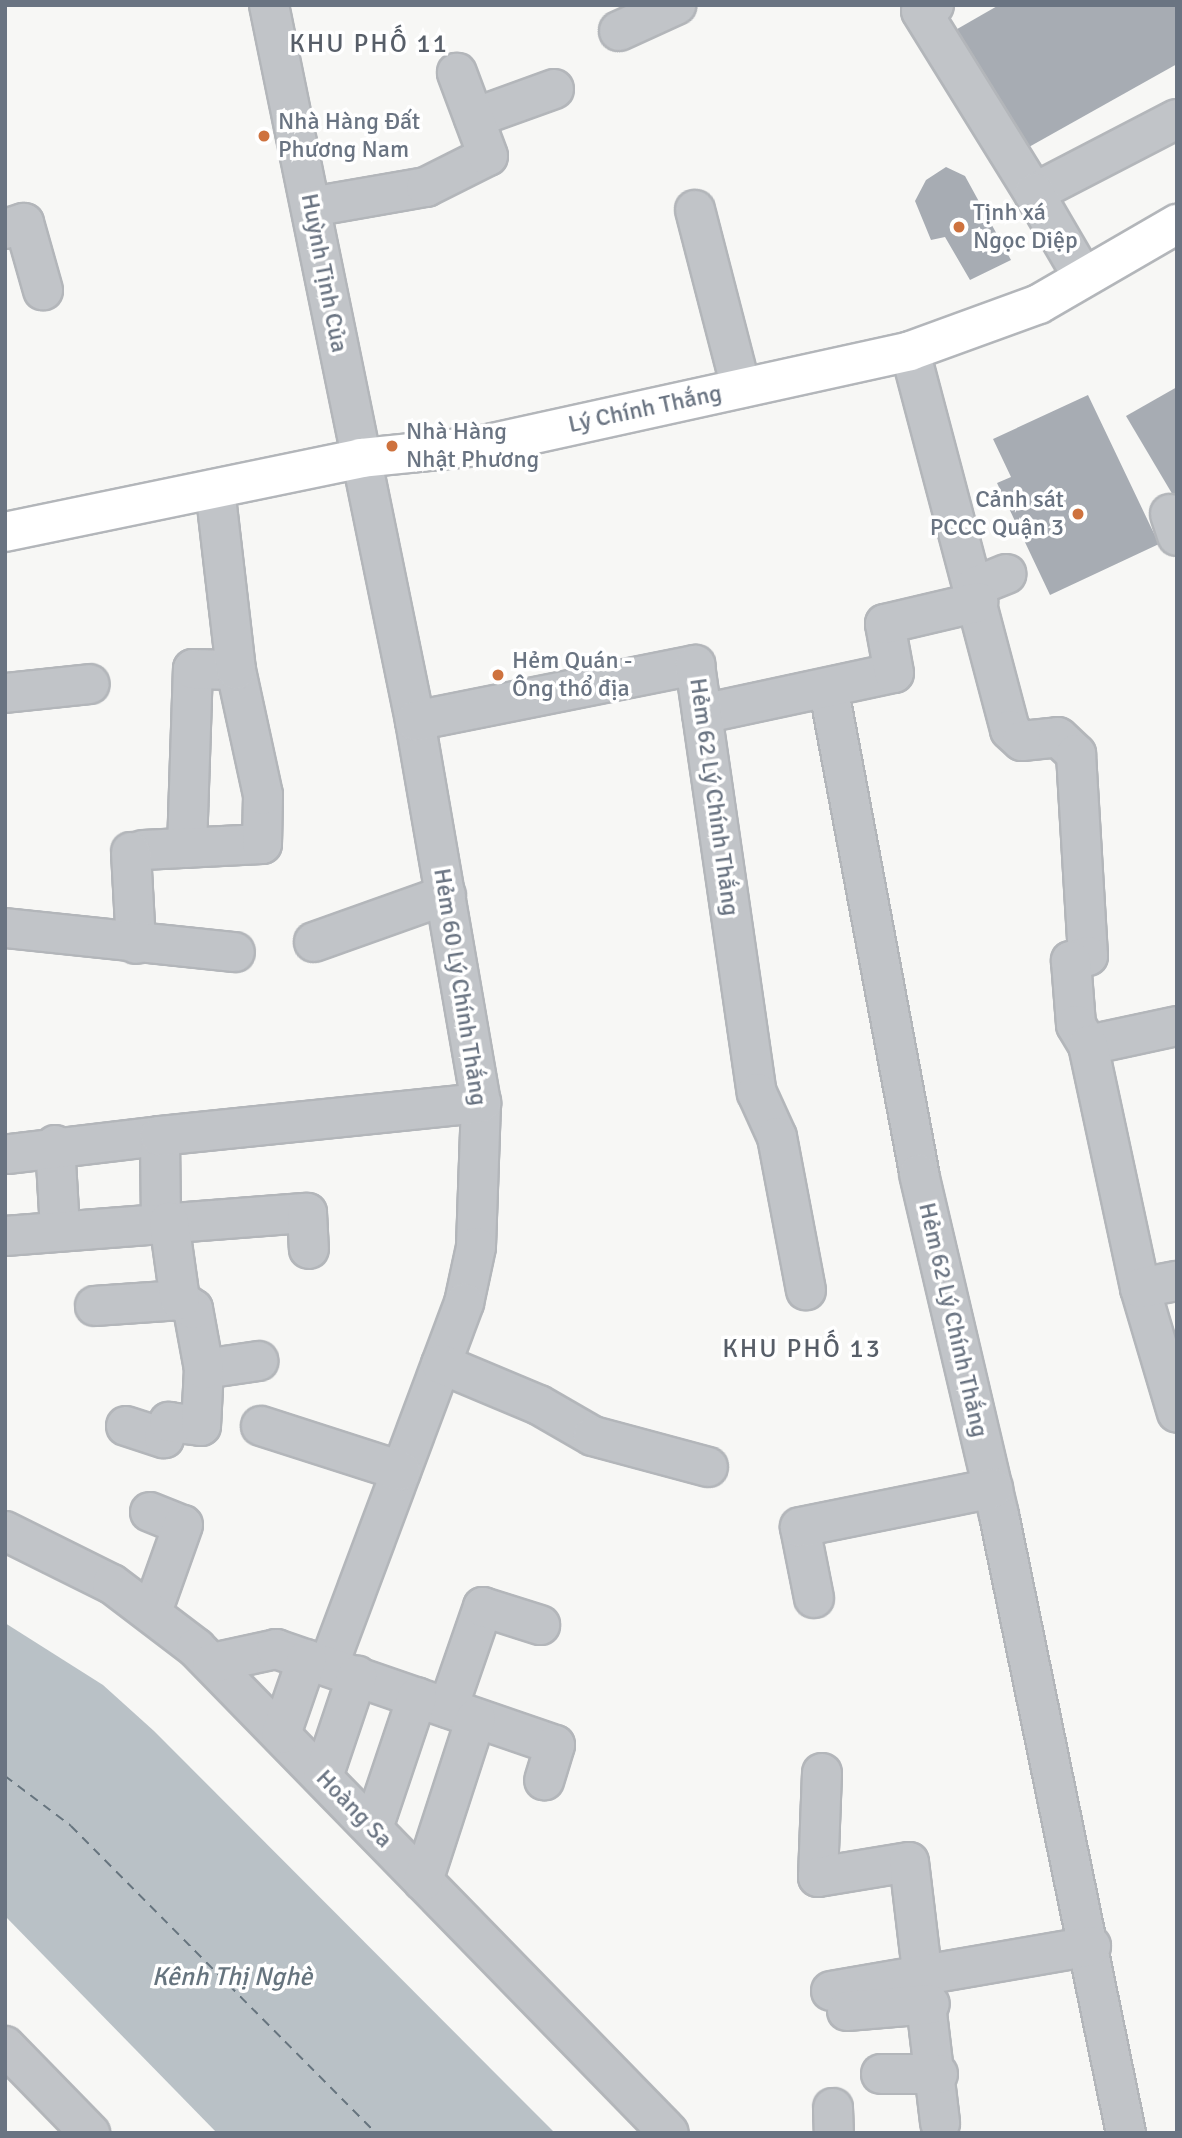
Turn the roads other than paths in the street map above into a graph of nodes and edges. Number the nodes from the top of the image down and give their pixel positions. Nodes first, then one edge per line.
1 (269, 5) edge
2 (676, 5) edge
3 (933, 5) edge
4 (619, 30) dead end
5 (457, 74) dead end
6 (554, 89) dead end
7 (474, 118) junction
8 (1177, 119) edge
9 (1034, 194) junction
10 (311, 207) junction
11 (695, 211) dead end
12 (1177, 224) edge
13 (5, 229) edge
14 (1083, 277) junction
15 (43, 290) dead end
16 (909, 351) junction
17 (741, 388) junction
18 (361, 458) junction
19 (215, 489) junction
20 (5, 532) edge
21 (986, 588) junction
22 (236, 670) junction
23 (90, 684) dead end
24 (828, 691) junction
25 (5, 693) edge
26 (702, 714) junction
27 (415, 722) junction
28 (187, 848) junction
29 (446, 895) junction
30 (5, 928) edge
31 (314, 942) dead end
32 (136, 944) junction
33 (235, 952) dead end
34 (1177, 1026) edge
35 (1088, 1045) junction
36 (481, 1103) junction
37 (160, 1136) junction
38 (55, 1146) junction
39 (9, 1154) dead end
40 (165, 1222) junction
41 (60, 1228) junction
42 (5, 1236) edge
43 (309, 1249) dead end
44 (1177, 1281) edge
45 (1140, 1288) junction
46 (806, 1290) dead end
47 (180, 1300) junction
48 (95, 1306) dead end
49 (258, 1361) dead end
50 (441, 1364) junction
51 (204, 1369) junction
52 (1177, 1413) edge
53 (127, 1426) dead end
54 (261, 1426) dead end
55 (708, 1467) dead end
56 (401, 1471) junction
57 (993, 1488) junction
58 (150, 1512) dead end
59 (5, 1531) edge
60 (814, 1598) dead end
61 (152, 1612) junction
62 (540, 1625) dead end
63 (212, 1663) junction
64 (331, 1667) junction
65 (447, 1708) junction
66 (281, 1734) junction
67 (821, 1773) dead end
68 (323, 1777) junction
69 (544, 1780) dead end
70 (373, 1828) junction
71 (423, 1881) junction
72 (1091, 1946) junction
73 (928, 1988) junction
74 (839, 2001) dead end
75 (5, 2046) edge
76 (881, 2074) dead end
77 (938, 2074) junction
78 (48, 2090) junction
79 (940, 2123) dead end
80 (60, 2133) edge
81 (90, 2133) edge
82 (669, 2133) edge
83 (1126, 2133) edge

1 - 10 street, Huỳnh Tịnh Của
2 - 4 street
3 - 9 street
5 - 7 street
6 - 7 street
7 - 10 street
8 - 9 street
9 - 14 street
10 - 18 street, Huỳnh Tịnh Của
11 - 17 street
12 - 14 main road, Lý Chính Thắng
13 - 15 street
14 - 16 main road, Lý Chính Thắng
16 - 17 main road, Lý Chính Thắng
16 - 21 street
17 - 18 main road, Lý Chính Thắng
18 - 19 main road, Lý Chính Thắng
18 - 27 street, Hẻm 60 Lý Chính Thắng
19 - 20 main road, Lý Chính Thắng
19 - 22 street
21 - 24 street
21 - 35 street
22 - 28 street
22 - 28 street
23 - 25 street
24 - 26 street
24 - 57 street, Hẻm 62 Lý Chính Thắng
26 - 27 street, Hẻm 62 Lý Chính Thắng
26 - 46 street, Hẻm 62 Lý Chính Thắng
27 - 29 street, Hẻm 60 Lý Chính Thắng
28 - 32 street
29 - 31 street
29 - 36 street, Hẻm 60 Lý Chính Thắng
30 - 32 street
32 - 33 street
34 - 35 street
35 - 45 street
36 - 37 street
36 - 50 street, Hẻm 60 Lý Chính Thắng
37 - 38 street
37 - 40 street
38 - 39 street
38 - 41 street
40 - 41 street
40 - 43 street
40 - 47 street
41 - 42 street
44 - 45 street
45 - 52 street
47 - 48 street
47 - 51 street
49 - 51 street
50 - 55 street
50 - 56 street, Hẻm 60 Lý Chính Thắng
51 - 53 street
54 - 56 street
56 - 64 street, Hẻm 60 Lý Chính Thắng
57 - 60 street
57 - 72 street, Hẻm 62 Lý Chính Thắng
58 - 61 street
59 - 61 street, Hoàng Sa
61 - 63 street, Hoàng Sa
62 - 65 street
63 - 64 street
63 - 66 street, Hoàng Sa
64 - 65 street
64 - 66 street
64 - 68 street
65 - 69 street
65 - 70 street
65 - 71 street
66 - 68 street, Hoàng Sa
67 - 73 street
68 - 70 street, Hoàng Sa
70 - 71 street, Hoàng Sa
71 - 82 street, Hoàng Sa
72 - 73 street
72 - 83 street, Hẻm 62 Lý Chính Thắng
73 - 74 street
73 - 77 street
75 - 78 street
76 - 77 street
77 - 79 street
78 - 80 street
78 - 81 street

